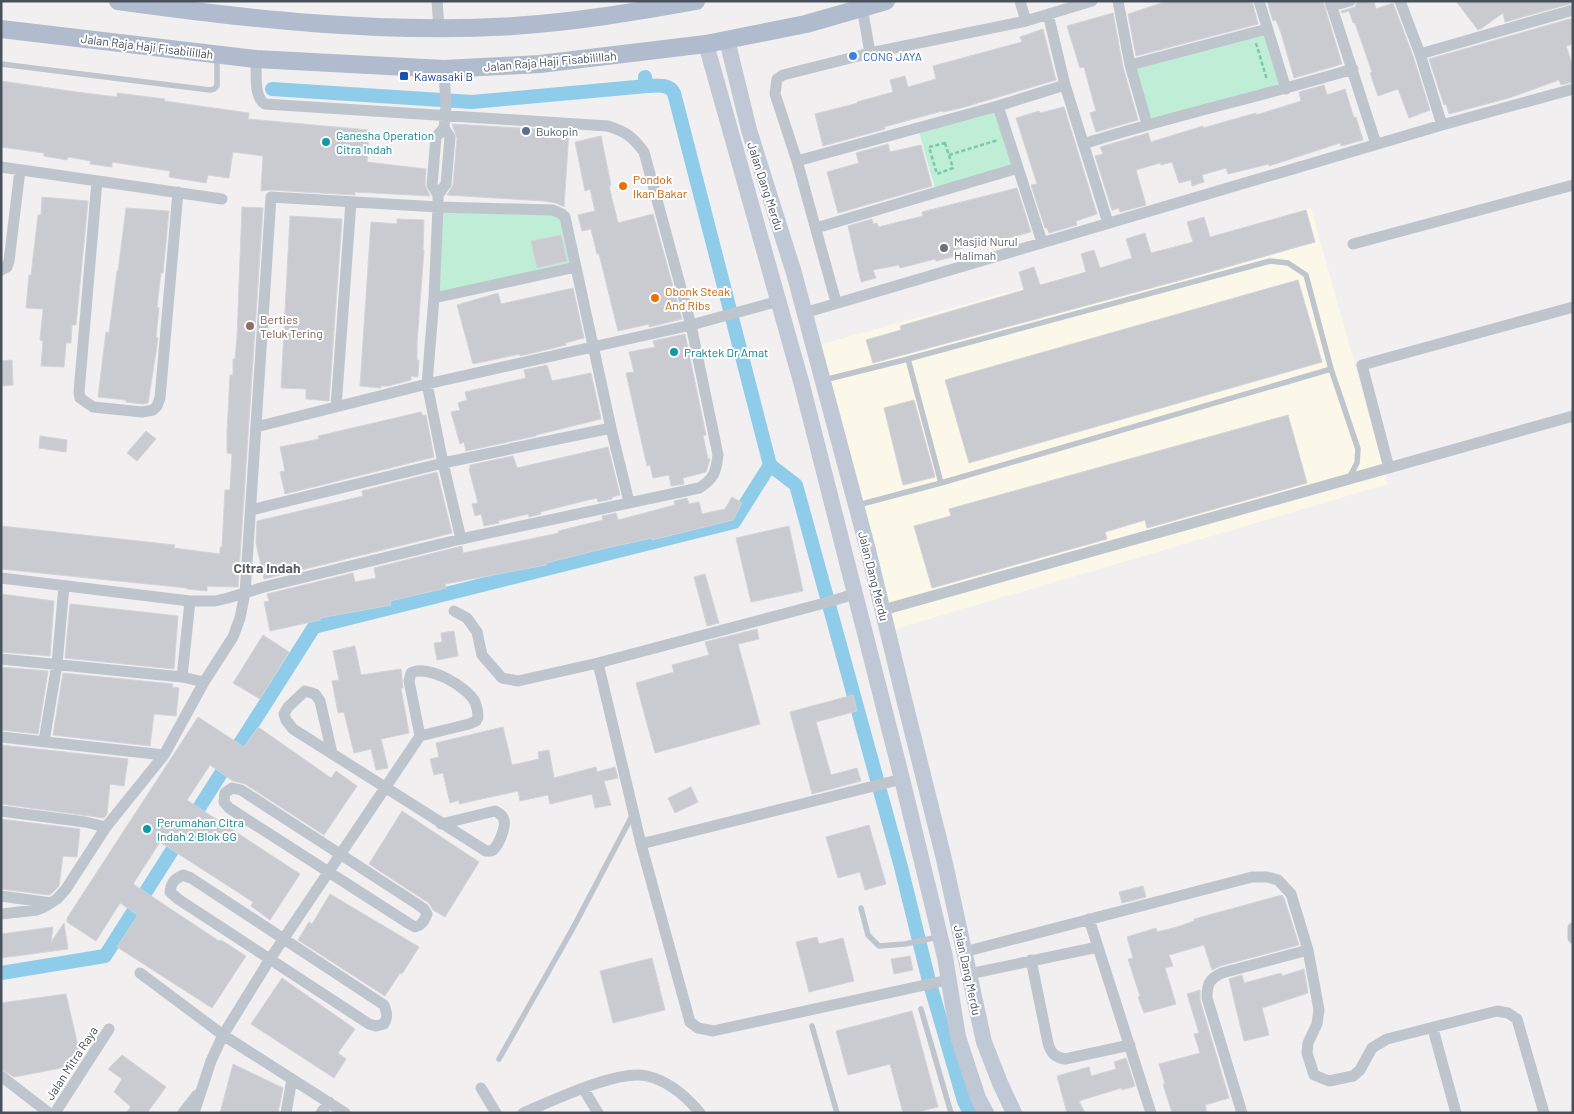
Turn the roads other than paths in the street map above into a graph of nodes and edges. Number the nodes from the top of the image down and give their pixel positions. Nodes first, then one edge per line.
1 (118, 1) edge
2 (437, 1) edge
3 (696, 1) edge
4 (886, 1) edge
5 (1020, 1) edge
6 (1092, 1) edge
7 (1118, 1) edge
8 (1258, 1) edge
9 (1350, 1) edge
10 (1400, 1) edge
11 (1330, 4) edge
12 (862, 7) junction
13 (1573, 10) edge
14 (1048, 14) junction
15 (1026, 21) junction
16 (439, 28) junction
17 (1, 29) edge
18 (1267, 29) junction
19 (727, 40) junction
20 (706, 44) junction
21 (870, 52) junction
22 (217, 54) junction
23 (1420, 54) junction
24 (256, 59) junction
25 (1, 64) edge
26 (1130, 66) junction
27 (1352, 69) junction
28 (445, 78) junction
29 (1065, 85) junction
30 (1286, 89) junction
31 (1573, 89) edge
32 (998, 106) junction
33 (744, 112) junction
34 (726, 116) junction
35 (445, 117) junction
36 (1147, 124) junction
37 (1442, 125) junction
38 (1083, 144) junction
39 (1376, 144) junction
40 (797, 161) junction
41 (1, 167) edge
42 (1018, 168) junction
43 (20, 170) junction
44 (98, 181) junction
45 (1573, 185) edge
46 (178, 192) junction
47 (222, 199) dead end
48 (438, 201) junction
49 (351, 202) junction
50 (1108, 223) junction
51 (816, 228) junction
52 (1042, 242) junction
53 (1352, 244) dead end
54 (576, 267) junction
55 (1, 270) edge
56 (434, 298) junction
57 (779, 301) junction
58 (836, 302) junction
59 (1573, 307) edge
60 (804, 313) junction
61 (691, 325) junction
62 (593, 347) junction
63 (908, 359) junction
64 (1331, 369) junction
65 (822, 380) junction
66 (427, 384) junction
67 (336, 407) junction
68 (1573, 416) edge
69 (256, 427) junction
70 (610, 428) junction
71 (443, 463) junction
72 (1389, 468) junction
73 (1349, 478) junction
74 (941, 483) junction
75 (629, 502) junction
76 (856, 506) junction
77 (251, 510) junction
78 (461, 539) junction
79 (1, 578) edge
80 (64, 586) junction
81 (245, 593) junction
82 (855, 594) junction
83 (190, 601) junction
84 (882, 610) junction
85 (454, 611) dead end
86 (1, 659) edge
87 (598, 663) junction
88 (57, 664) junction
89 (182, 677) junction
90 (204, 682) junction
91 (912, 732) junction
92 (420, 736) junction
93 (1, 737) edge
94 (892, 737) junction
95 (44, 741) junction
96 (332, 753) junction
97 (164, 755) junction
98 (902, 779) junction
99 (385, 786) junction
100 (1, 811) edge
101 (634, 812) junction
102 (442, 824) junction
103 (106, 827) junction
104 (642, 844) junction
105 (340, 855) junction
106 (328, 872) junction
107 (1, 896) edge
108 (51, 904) junction
109 (861, 908) dead end
110 (1, 914) edge
111 (1089, 919) junction
112 (1573, 928) edge
113 (934, 938) junction
114 (1573, 938) edge
115 (283, 939) junction
116 (1098, 947) junction
117 (1308, 950) junction
118 (964, 952) junction
119 (270, 959) junction
120 (1030, 960) junction
121 (140, 973) dead end
122 (969, 974) junction
123 (942, 981) junction
124 (921, 1009) dead end
125 (812, 1026) dead end
126 (109, 1029) dead end
127 (1433, 1029) junction
128 (222, 1035) junction
129 (1130, 1044) junction
130 (500, 1059) dead end
131 (1, 1076) edge
132 (292, 1079) junction
133 (481, 1088) dead end
134 (584, 1088) junction
135 (202, 1090) junction
136 (329, 1102) junction
137 (49, 1113) edge
138 (55, 1113) edge
139 (183, 1113) edge
140 (194, 1113) edge
141 (286, 1113) edge
142 (321, 1113) edge
143 (345, 1113) edge
144 (496, 1113) edge
145 (523, 1113) edge
146 (598, 1113) edge
147 (700, 1113) edge
148 (837, 1113) edge
149 (952, 1113) edge
150 (986, 1113) edge
151 (1014, 1113) edge
152 (1151, 1113) edge
153 (1242, 1113) edge
154 (1456, 1113) edge
155 (1544, 1113) edge

1 - 16 main road
2 - 16 street
3 - 16 main road
4 - 12 main road, Jalan Raja Haji Fisabilillah
5 - 15 street
6 - 14 street
7 - 26 street
8 - 18 street
9 - 11 street
10 - 23 street
11 - 27 street
12 - 19 main road, Jalan Raja Haji Fisabilillah
12 - 21 street
13 - 23 street
14 - 15 street
14 - 29 street
15 - 21 street
17 - 22 main road, Jalan Raja Haji Fisabilillah
18 - 26 street
18 - 30 street
19 - 20 main road, Jalan Raja Haji Fisabilillah
19 - 33 main road, Jalan Dang Merdu
20 - 28 main road, Jalan Raja Haji Fisabilillah
20 - 34 main road, Jalan Dang Merdu
21 - 40 street
22 - 24 main road, Jalan Raja Haji Fisabilillah
22 - 25 lane
23 - 37 street
24 - 28 main road, Jalan Raja Haji Fisabilillah
24 - 35 street
26 - 36 street
27 - 30 street
27 - 39 street
28 - 35 street
29 - 32 street
29 - 38 street
30 - 36 street
31 - 37 street
32 - 40 street
32 - 42 street
33 - 34 main road
33 - 60 main road, Jalan Dang Merdu
34 - 57 main road, Jalan Dang Merdu
35 - 48 street
35 - 61 street
36 - 38 street
37 - 39 street
38 - 50 street
39 - 50 street
40 - 51 street
41 - 43 street
42 - 51 street
42 - 52 street
43 - 44 street
43 - 55 street
44 - 46 street
44 - 46 street
45 - 53 street
46 - 47 street
48 - 49 street
48 - 54 street
48 - 56 street
49 - 67 street
49 - 69 street
50 - 52 street
51 - 58 street
52 - 58 street
54 - 56 street
54 - 62 street
56 - 66 street
57 - 61 street
57 - 82 main road, Jalan Dang Merdu
58 - 60 street
59 - 72 street
60 - 65 main road, Jalan Dang Merdu
61 - 62 street
61 - 75 street
62 - 66 street
62 - 70 street
63 - 64 lane
63 - 65 lane
63 - 74 lane
64 - 73 lane
64 - 74 lane
65 - 76 main road, Jalan Dang Merdu
66 - 67 street
66 - 71 street
67 - 69 street
68 - 72 street
69 - 77 street
70 - 71 street
70 - 75 street
71 - 77 street
71 - 78 street
72 - 73 street
73 - 84 street
74 - 76 lane
75 - 78 street
76 - 84 main road, Jalan Dang Merdu
77 - 81 street
78 - 81 street
79 - 80 street
80 - 83 street
80 - 88 street
81 - 83 street
81 - 90 street
82 - 87 street
82 - 94 main road, Jalan Dang Merdu
83 - 89 street
84 - 91 main road, Jalan Dang Merdu
85 - 87 street
86 - 88 street
87 - 101 street
88 - 89 street
88 - 95 street
89 - 90 street
90 - 97 street
91 - 94 main road
91 - 118 main road, Jalan Dang Merdu
92 - 92 street
92 - 99 street
93 - 95 street
94 - 98 main road, Jalan Dang Merdu
95 - 97 street
96 - 96 street
96 - 99 street
97 - 103 street
98 - 104 street
98 - 113 main road, Jalan Dang Merdu
99 - 102 street
99 - 105 street
100 - 103 street
101 - 104 street
101 - 130 lane
102 - 102 street
103 - 108 street
104 - 123 street
105 - 106 street
105 - 106 street
105 - 106 street
106 - 115 street
107 - 108 street
108 - 110 street
109 - 113 lane
111 - 116 street
111 - 117 street
111 - 118 street
112 - 114 street
113 - 123 main road, Jalan Dang Merdu
115 - 119 street
115 - 119 street
115 - 119 street
116 - 120 street
116 - 129 street
117 - 127 street
117 - 153 street
118 - 122 main road, Jalan Dang Merdu
119 - 128 street
120 - 122 street
120 - 129 street
121 - 128 street
122 - 151 main road, Jalan Dang Merdu
123 - 150 main road, Jalan Dang Merdu
124 - 149 lane
125 - 148 lane
126 - 138 street, Jalan Mitra Raya
127 - 154 street
127 - 155 street
128 - 132 street
128 - 135 street
129 - 152 street
131 - 137 street
132 - 136 street
132 - 141 street
133 - 144 street
134 - 145 street
134 - 146 street
134 - 147 street
135 - 139 street
135 - 140 street
136 - 142 street
136 - 143 street

